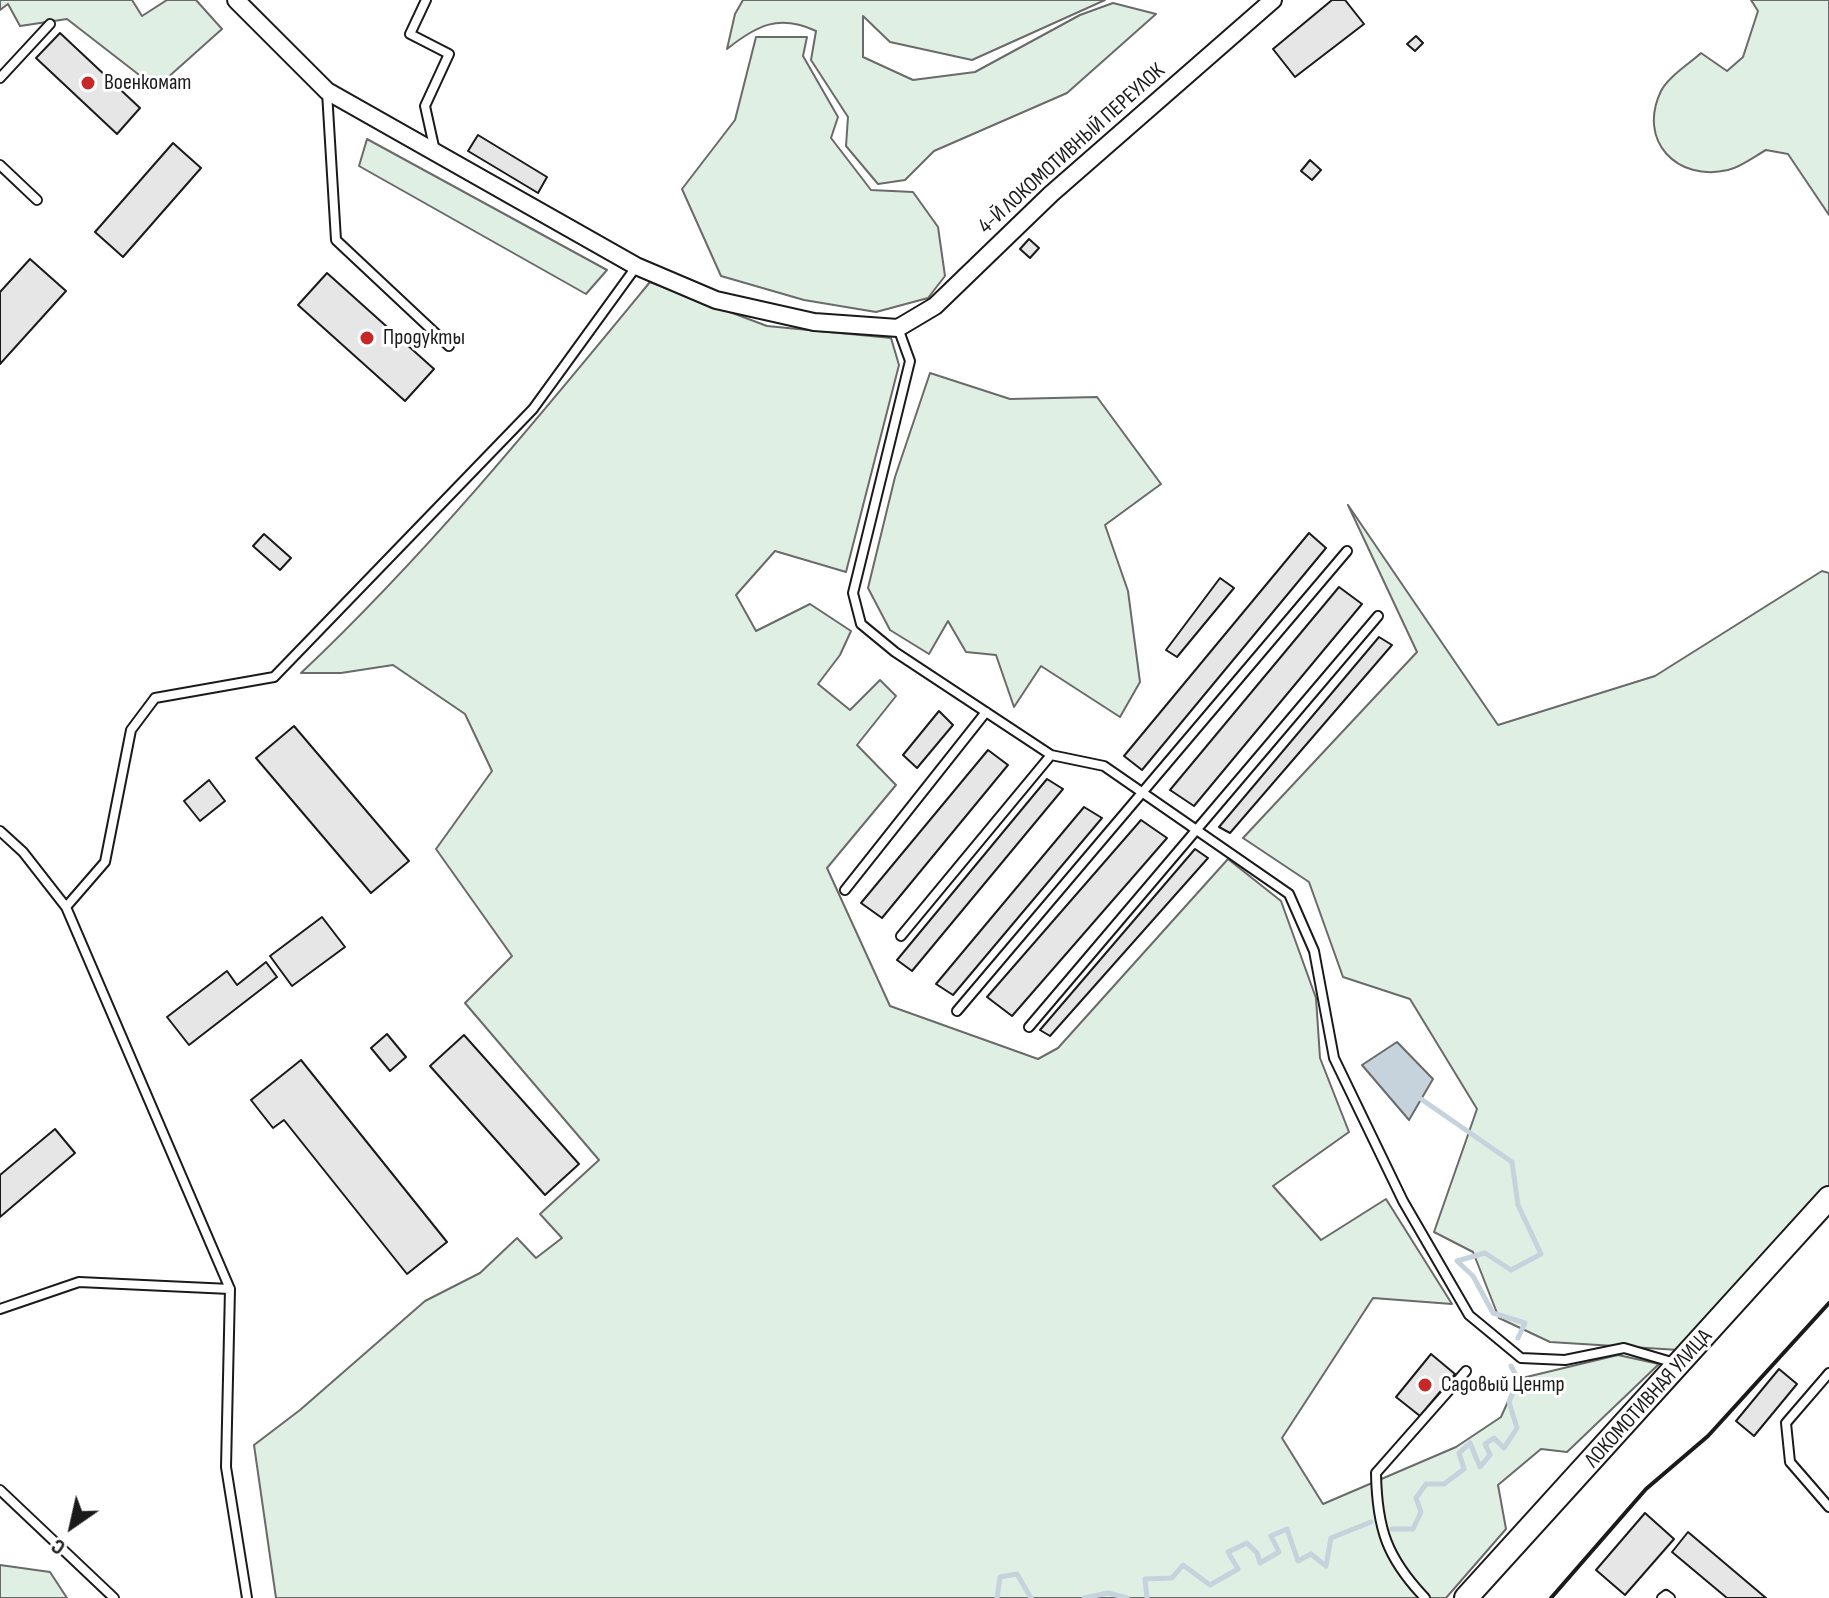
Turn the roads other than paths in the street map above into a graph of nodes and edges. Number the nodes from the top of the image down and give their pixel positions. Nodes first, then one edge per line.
1 (236, 0) edge
2 (426, 0) edge
3 (1273, 0) edge
4 (50, 24) dead end
5 (0, 78) edge
6 (327, 91) junction
7 (436, 152) junction
8 (0, 165) edge
9 (37, 200) dead end
10 (636, 266) junction
11 (898, 328) junction
12 (449, 346) dead end
13 (1347, 551) dead end
14 (1378, 616) dead end
15 (986, 712) junction
16 (1051, 755) junction
17 (1144, 792) junction
18 (1196, 828) junction
19 (0, 831) edge
20 (845, 890) dead end
21 (66, 907) junction
22 (901, 936) dead end
23 (957, 1011) dead end
24 (1029, 1027) dead end
25 (1829, 1198) edge
26 (230, 1289) junction
27 (0, 1309) edge
28 (1680, 1365) junction
29 (1466, 1371) dead end
30 (1829, 1373) edge
31 (0, 1490) edge
32 (1829, 1507) edge
33 (114, 1598) edge
34 (247, 1598) edge
35 (1425, 1598) edge
36 (1466, 1598) edge
37 (1662, 1598) edge
38 (1670, 1598) edge

1 - 6 street
2 - 7 lane
3 - 11 street, 4-Й ЛОКОМОТИВНЫЙ ПЕРЕУЛОК
4 - 5 lane
6 - 7 street
6 - 12 lane
7 - 10 street
8 - 9 lane
10 - 11 street
10 - 21 lane
11 - 15 lane
13 - 17 lane
14 - 18 lane
15 - 16 lane
15 - 20 lane
16 - 17 lane
16 - 22 lane
17 - 18 lane
17 - 23 lane
18 - 24 lane
18 - 28 lane
19 - 21 lane
21 - 26 lane
25 - 28 street, ЛОКОМОТИВНАЯ УЛИЦА
26 - 27 lane
26 - 34 lane
28 - 36 street, ЛОКОМОТИВНАЯ УЛИЦА
29 - 35 lane
30 - 32 lane
31 - 33 lane
37 - 38 lane

